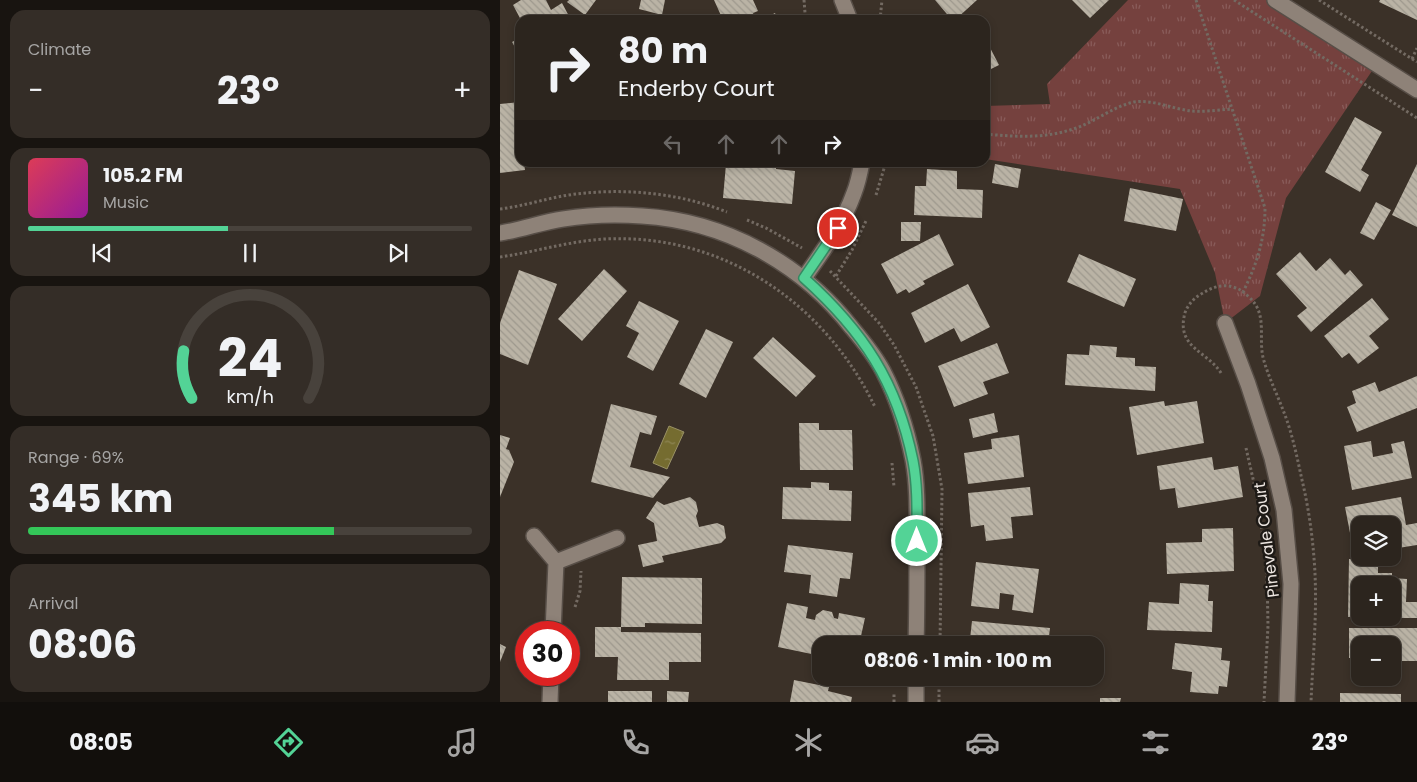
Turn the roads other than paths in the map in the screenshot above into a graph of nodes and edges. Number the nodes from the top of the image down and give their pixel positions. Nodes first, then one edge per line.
1 (842, 0) edge
2 (1275, 0) edge
3 (848, 15) edge
4 (1417, 90) edge
5 (861, 167) edge
6 (500, 233) edge
7 (804, 278) junction
8 (1225, 323) dead end
9 (534, 536) dead end
10 (616, 538) dead end
11 (556, 562) junction
12 (553, 621) edge
13 (916, 636) edge
14 (551, 686) edge
15 (916, 686) edge
16 (550, 702) edge
17 (916, 702) edge
18 (1287, 702) edge

1 - 3 street
2 - 4 street
5 - 7 street
6 - 7 street
7 - 13 street
8 - 18 street, Pinevale Court
9 - 11 street
10 - 11 street
11 - 12 street
14 - 16 street
15 - 17 street

